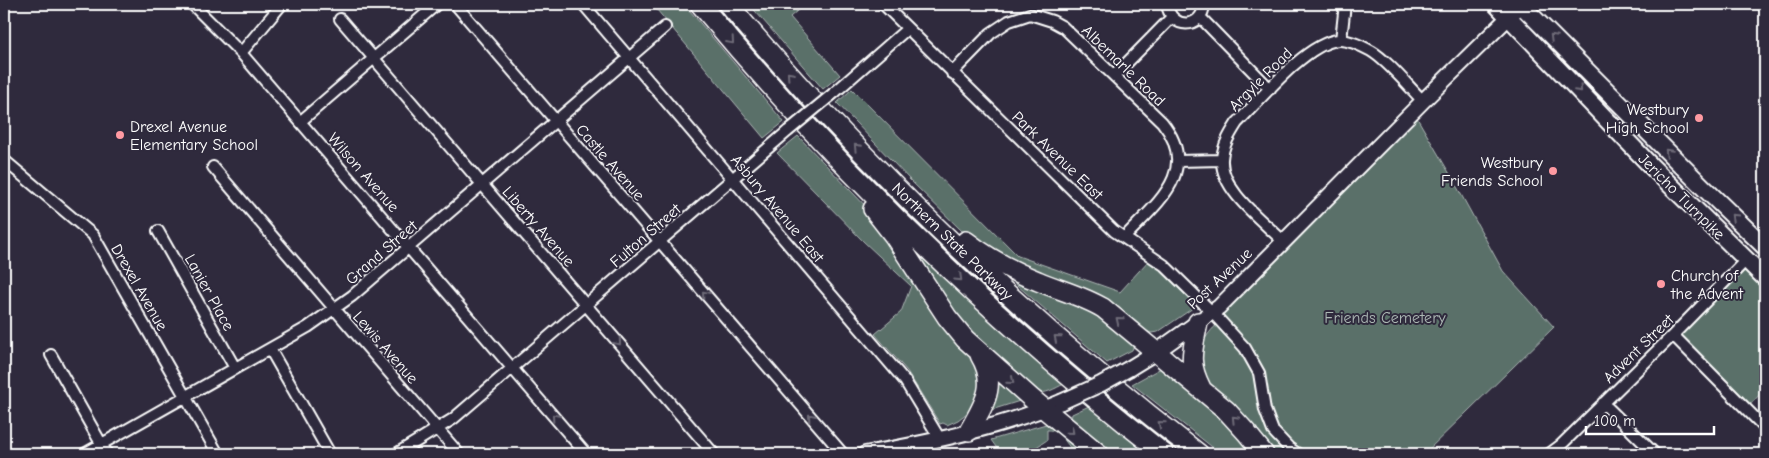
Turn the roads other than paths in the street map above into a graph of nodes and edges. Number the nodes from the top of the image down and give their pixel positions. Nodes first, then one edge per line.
1 (192, 4) edge
2 (282, 4) edge
3 (437, 4) edge
4 (455, 4) edge
5 (583, 4) edge
6 (700, 4) edge
7 (728, 4) edge
8 (1168, 4) edge
9 (1204, 4) edge
10 (1345, 4) edge
11 (1496, 4) edge
12 (1522, 4) edge
13 (886, 8) edge
14 (1030, 9) edge
15 (1172, 17) junction
16 (1200, 17) junction
17 (1509, 17) junction
18 (340, 19) dead end
19 (665, 28) dead end
20 (907, 29) junction
21 (1341, 40) junction
22 (241, 53) junction
23 (374, 58) junction
24 (630, 58) junction
25 (952, 73) junction
26 (1114, 76) junction
27 (1270, 89) junction
28 (1422, 101) junction
29 (301, 121) junction
30 (556, 121) junction
31 (829, 150) junction
32 (4, 160) edge
33 (1222, 160) junction
34 (1178, 161) junction
35 (213, 168) dead end
36 (734, 179) junction
37 (891, 182) junction
38 (483, 184) junction
39 (1703, 186) junction
40 (1687, 202) junction
41 (158, 231) dead end
42 (1125, 237) junction
43 (1283, 241) junction
44 (660, 242) junction
45 (1765, 246) edge
46 (409, 247) junction
47 (1746, 260) junction
48 (1765, 278) edge
49 (586, 305) junction
50 (334, 309) junction
51 (1205, 317) junction
52 (1673, 335) junction
53 (270, 349) junction
54 (1156, 352) junction
55 (979, 354) junction
56 (50, 355) dead end
57 (236, 368) junction
58 (513, 368) junction
59 (1202, 389) junction
60 (186, 396) junction
61 (1603, 403) junction
62 (1044, 409) junction
63 (1765, 428) edge
64 (438, 429) junction
65 (969, 431) junction
66 (940, 439) junction
67 (101, 444) junction
68 (884, 453) edge
69 (84, 454) edge
70 (107, 454) edge
71 (218, 454) edge
72 (330, 454) edge
73 (396, 454) edge
74 (459, 454) edge
75 (586, 454) edge
76 (714, 454) edge
77 (843, 454) edge
78 (865, 454) edge
79 (1099, 454) edge
80 (1164, 454) edge
81 (1199, 454) edge
82 (1264, 454) edge
83 (1298, 454) edge
84 (1549, 454) edge
85 (1655, 454) edge

1 - 22 street, Wilson Avenue
2 - 22 street
3 - 23 street
4 - 30 street, Castle Avenue
5 - 24 street, Asbury Avenue East
6 -> 31 highway, Northern State Parkway
37 -> 7 highway, Northern State Parkway
8 - 15 street
9 - 16 street
10 - 21 street
11 - 17 main road, Jericho Turnpike
12 - 17 main road, Post Avenue
39 -> 12 main road, Jericho Turnpike
13 - 20 street, Park Avenue East
14 - 25 street, Albemarle Road
14 - 26 street, Albemarle Road
15 - 16 street
15 - 26 street
16 - 27 street
17 - 28 main road, Post Avenue
17 -> 40 main road, Jericho Turnpike
18 - 23 street, Liberty Avenue
19 - 24 street, Grand Street
20 - 25 street, Park Avenue East
20 - 36 street, Fulton Street, bridge
21 - 27 street, Argyle Road
21 - 28 street
22 - 29 street, Wilson Avenue
23 - 29 street
23 - 38 street, Liberty Avenue
24 - 30 street, Grand Street
24 - 36 street, Asbury Avenue East
25 - 42 street, Park Avenue East
26 - 34 street, Albemarle Road
27 - 33 street, Argyle Road
28 - 43 main road, Post Avenue
29 - 46 street, Wilson Avenue
30 - 38 street, Grand Street
30 - 44 street, Castle Avenue
31 - 55 highway
31 -> 80 highway, Northern State Parkway
32 - 60 street, Drexel Avenue
33 - 34 street
33 - 43 street
34 - 42 street
35 - 50 street, Lewis Avenue
36 - 44 street, Fulton Street
36 - 66 street, Asbury Avenue East
54 -> 37 highway
81 -> 37 highway, Northern State Parkway
38 - 46 street, Grand Street
38 - 49 street, Liberty Avenue
39 - 40 main road
45 -> 39 main road, Jericho Turnpike
40 - 47 main road, Jericho Turnpike
41 - 57 street, Lanier Place
42 - 51 street, Park Avenue East
43 - 51 main road, Post Avenue
44 - 49 street, Fulton Street
77 -> 44 street, Castle Avenue
46 - 50 street, Grand Street
46 - 58 street, Wilson Avenue
47 - 48 main road, Jericho Turnpike
47 - 52 street, Advent Street
49 - 58 street, Fulton Street
49 -> 76 street, Liberty Avenue
50 - 53 street, Grand Street
50 - 64 street, Lewis Avenue
51 - 54 main road, Post Avenue
51 - 59 highway
51 - 83 street, Park Avenue East
52 - 61 street, Advent Street
52 - 63 street
53 - 57 street, Grand Street
53 - 72 street
54 - 59 highway
54 - 62 main road, Post Avenue, bridge
55 -> 62 highway
55 - 65 highway
56 - 67 street
57 - 60 street, Grand Street
58 - 64 street, Fulton Street
75 -> 58 street, Wilson Avenue
82 -> 59 highway
60 - 67 street, Grand Street
60 - 71 street, Drexel Avenue
61 - 84 street, Advent Street
61 - 85 street
62 - 65 main road, Post Avenue
62 -> 79 highway
64 - 73 street, Fulton Street
64 - 74 street, Lewis Avenue
65 - 66 main road, Post Avenue
66 - 68 main road, Post Avenue
67 - 69 street, Grand Street
67 - 70 street
68 - 78 main road, Post Avenue

